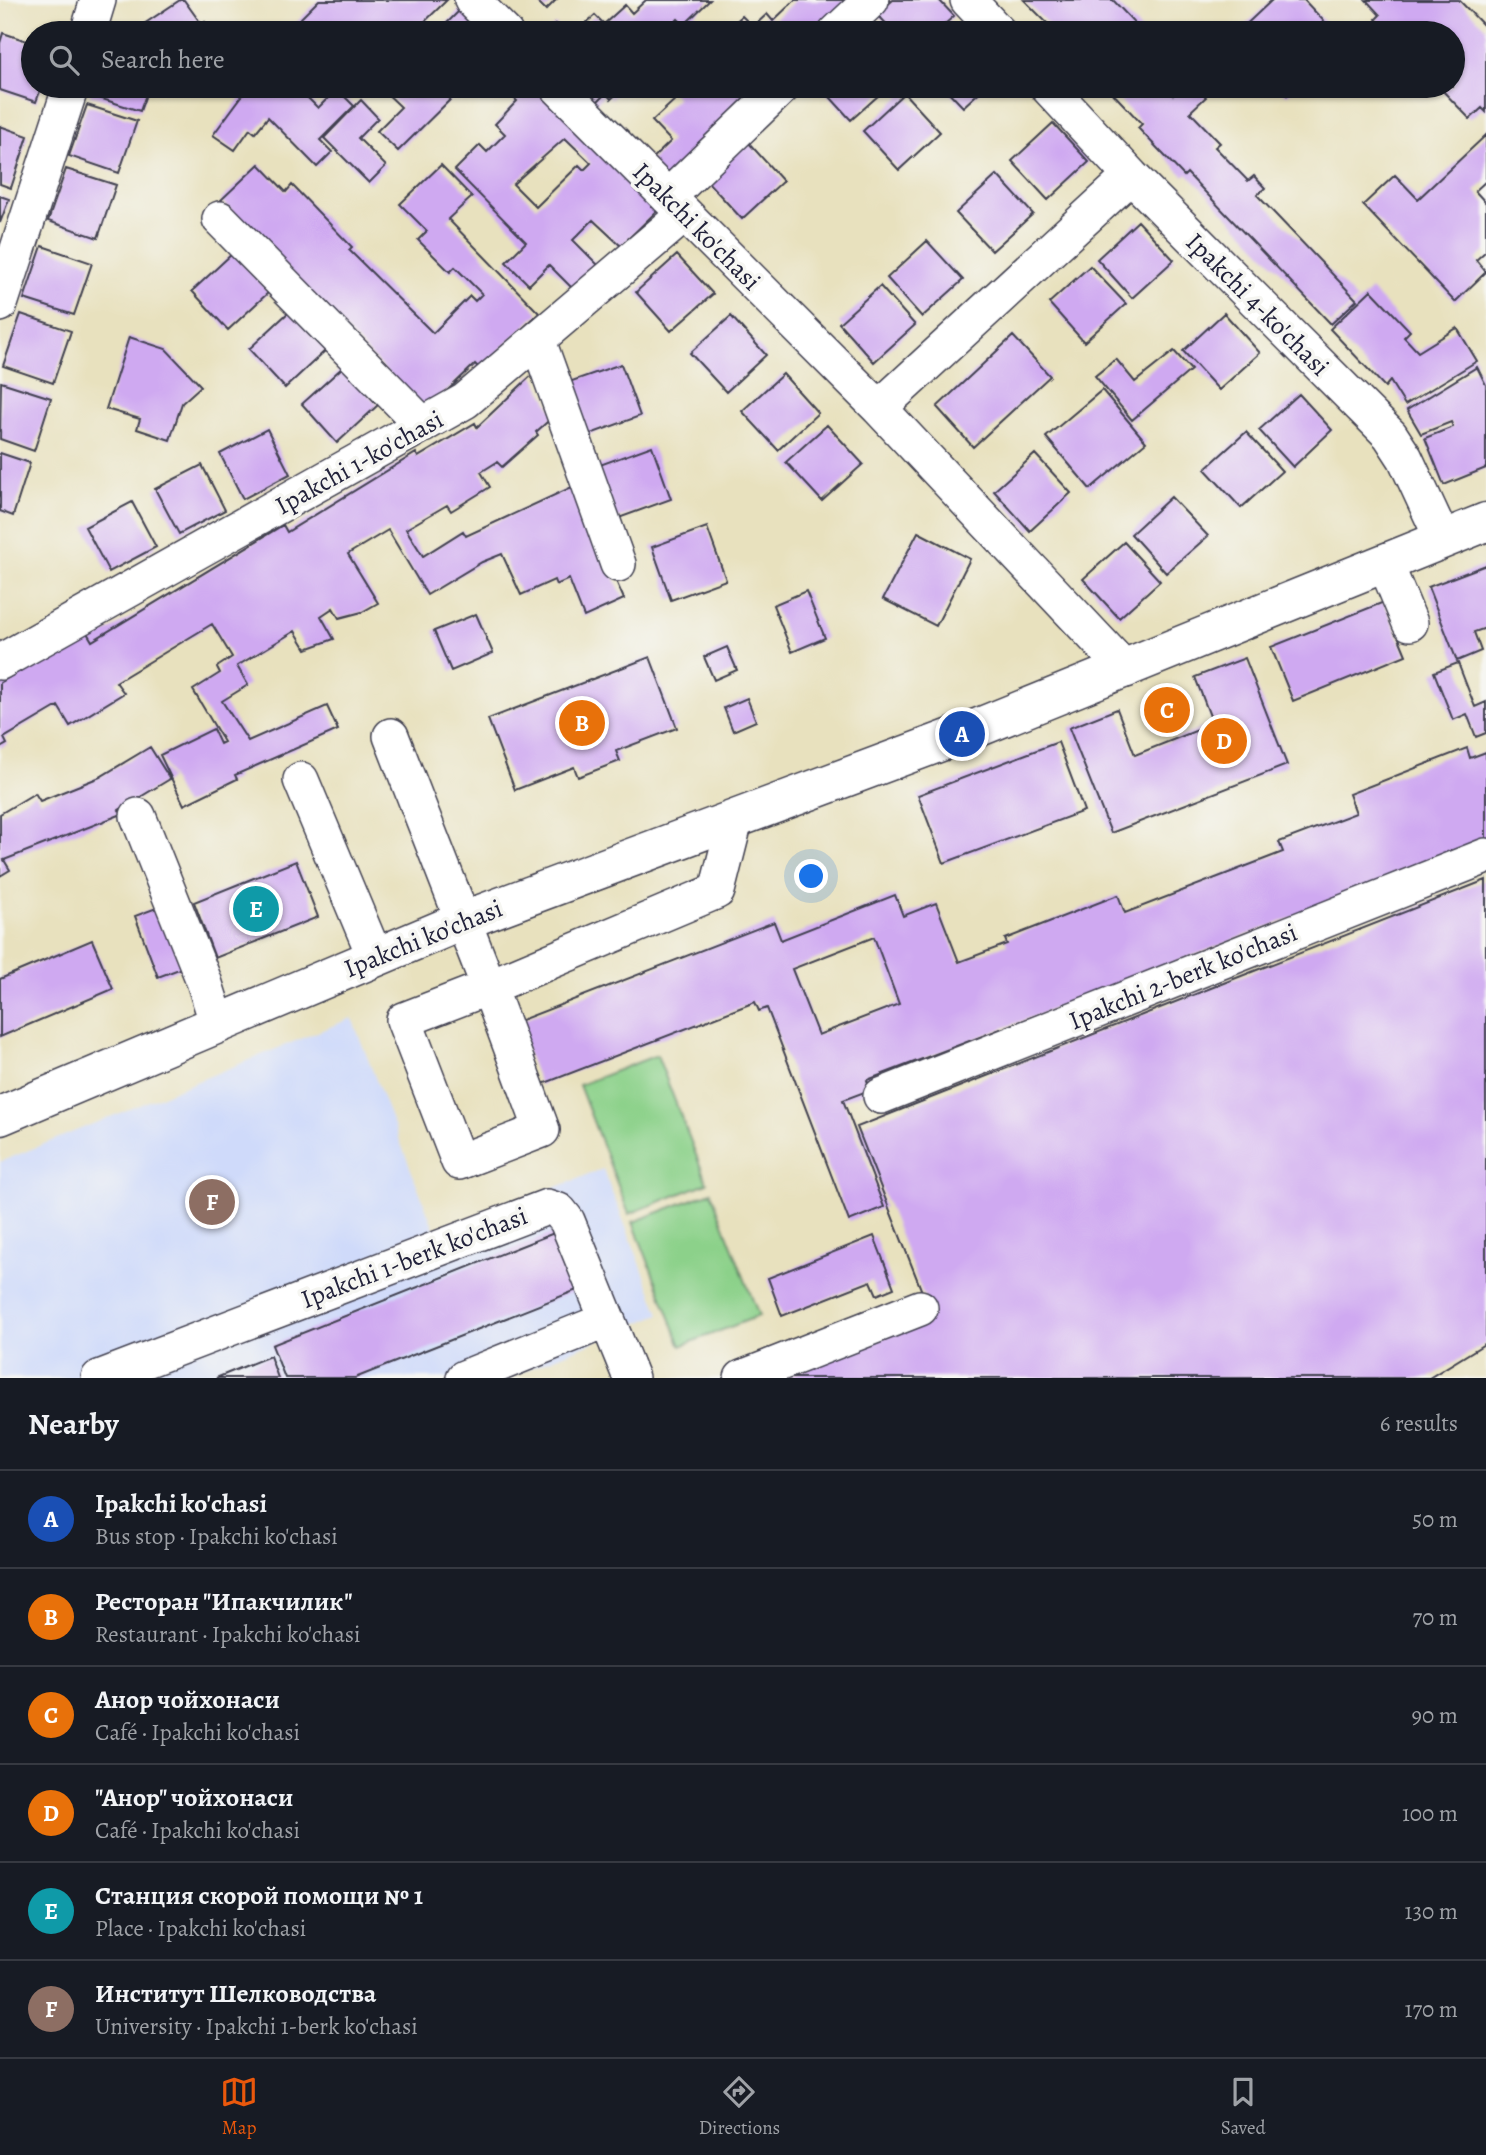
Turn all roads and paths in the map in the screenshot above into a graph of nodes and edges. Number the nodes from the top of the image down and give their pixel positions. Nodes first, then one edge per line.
1 (98, 0) edge
2 (472, 0) edge
3 (871, 0) edge
4 (968, 0) edge
5 (92, 21) edge
6 (493, 21) edge
7 (849, 21) edge
8 (988, 21) edge
9 (67, 98) edge
10 (569, 98) edge
11 (772, 98) edge
12 (1058, 98) edge
13 (1131, 176) junction
14 (677, 206) junction
15 (220, 219) dead end
16 (0, 304) edge
17 (538, 341) junction
18 (879, 408) junction
19 (423, 425) junction
20 (1486, 522) edge
21 (1443, 540) junction
22 (1385, 563) junction
23 (618, 564) dead end
24 (1410, 623) dead end
25 (0, 662) edge
26 (1126, 670) junction
27 (391, 736) dead end
28 (301, 780) dead end
29 (138, 816) dead end
30 (735, 820) junction
31 (1486, 856) edge
32 (462, 921) junction
33 (375, 957) junction
34 (488, 987) junction
35 (217, 1022) junction
36 (881, 1096) dead end
37 (0, 1116) edge
38 (920, 1308) dead end
39 (607, 1320) junction
40 (99, 1378) edge
41 (464, 1378) edge
42 (631, 1378) edge
43 (742, 1378) edge

1 - 5 street
2 - 6 street
3 - 7 street
4 - 8 street
9 - 16 street
10 - 14 street, Ipakchi ko'chasi
11 - 14 street, Ipakchi 1-ko'chasi
12 - 13 street, Ipakchi 4-ko'chasi
13 - 18 street
13 - 21 street, Ipakchi 4-ko'chasi
14 - 17 street, Ipakchi 1-ko'chasi
14 - 18 street, Ipakchi ko'chasi
15 - 19 street
17 - 19 street, Ipakchi 1-ko'chasi
17 - 23 street
18 - 26 street, Ipakchi ko'chasi
19 - 25 street, Ipakchi 1-ko'chasi
20 - 21 main road, Ipakchi ko'chasi
21 - 22 main road, Ipakchi ko'chasi
22 - 24 street
22 - 26 main road, Ipakchi ko'chasi
26 - 30 main road, Ipakchi ko'chasi
27 - 32 street
28 - 33 street
29 - 35 street
30 - 32 main road, Ipakchi ko'chasi
30 - 34 street
31 - 36 street, Ipakchi 2-berk ko'chasi
32 - 33 main road, Ipakchi ko'chasi
32 - 34 street
33 - 35 main road, Ipakchi ko'chasi
34 - 34 street
35 - 37 main road, Ipakchi ko'chasi
38 - 43 street
39 - 40 street, Ipakchi 1-berk ko'chasi
39 - 41 street
39 - 42 street, Ipakchi 1-berk ko'chasi

